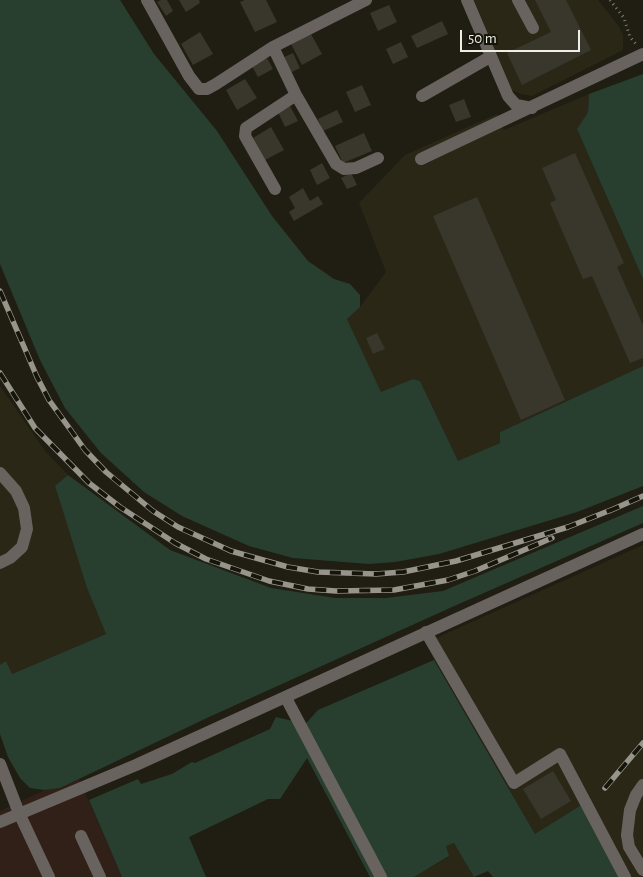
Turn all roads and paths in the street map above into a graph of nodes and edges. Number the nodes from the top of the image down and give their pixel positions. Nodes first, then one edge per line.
1 (147, 0) edge
2 (366, 0) edge
3 (518, 0) edge
4 (610, 0) edge
5 (472, 2) edge
6 (533, 28) dead end
7 (273, 47) junction
8 (641, 51) edge
9 (490, 57) junction
10 (296, 95) junction
11 (422, 96) dead end
12 (532, 108) junction
13 (378, 158) dead end
14 (421, 159) dead end
15 (275, 189) dead end
16 (0, 473) edge
17 (643, 534) edge
18 (0, 563) edge
19 (426, 632) junction
20 (286, 698) junction
21 (0, 764) edge
22 (643, 785) edge
23 (19, 813) junction
24 (0, 822) edge
25 (81, 836) dead end
26 (643, 870) edge
27 (49, 877) edge
28 (100, 877) edge
29 (381, 877) edge
30 (625, 877) edge

1 - 7 street
2 - 7 street
3 - 6 street
4 - 8 path
5 - 9 street
7 - 10 street
8 - 12 street
9 - 11 street
9 - 12 street
10 - 13 street
10 - 15 street
12 - 14 street
16 - 18 street
17 - 19 street
19 - 20 street
19 - 30 street
20 - 23 street
20 - 29 street
21 - 23 street
22 - 26 street
23 - 24 street
23 - 27 street
25 - 28 street

